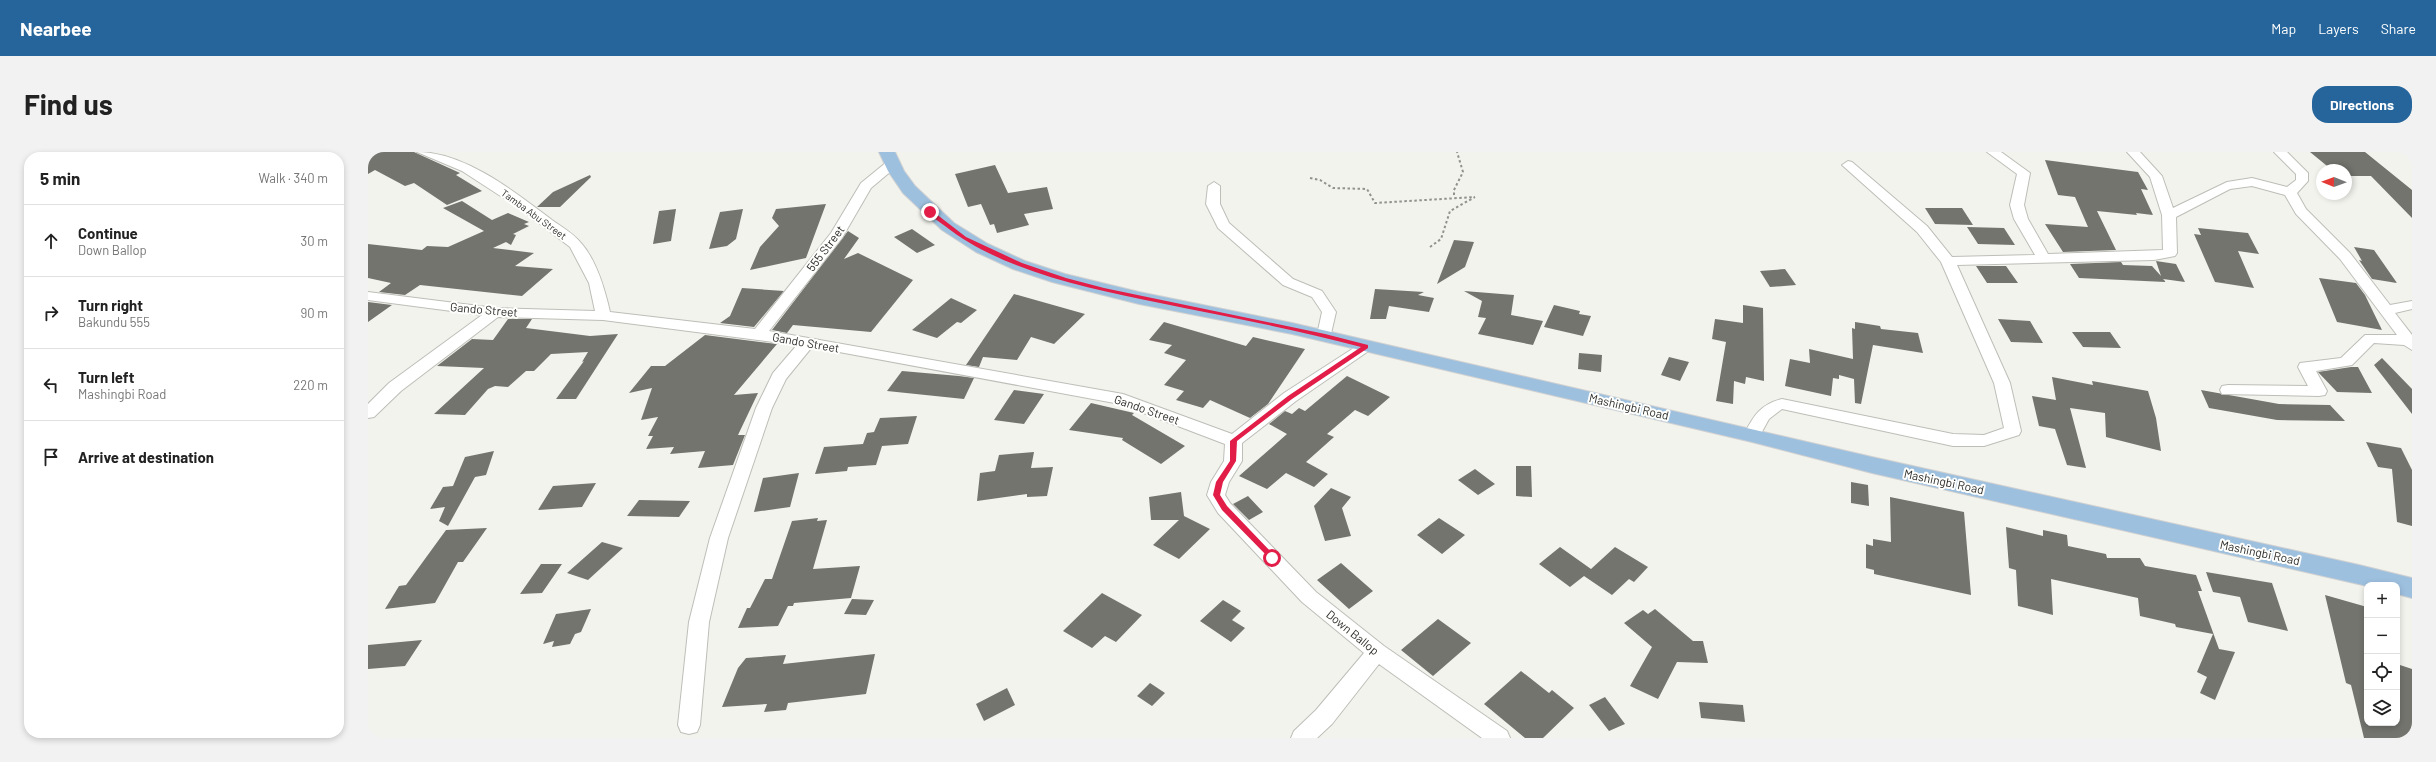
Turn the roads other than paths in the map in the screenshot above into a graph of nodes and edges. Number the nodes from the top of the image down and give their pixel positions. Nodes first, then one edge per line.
1 (423, 152) edge
2 (1993, 152) edge
3 (2133, 152) edge
4 (2280, 152) edge
5 (890, 158) edge
6 (1848, 165) dead end
7 (1214, 186) dead end
8 (2290, 192) junction
9 (2169, 215) junction
10 (2044, 259) junction
11 (1948, 261) junction
12 (368, 296) edge
13 (2412, 305) edge
14 (2387, 310) junction
15 (495, 312) junction
16 (604, 316) junction
17 (759, 334) junction
18 (1325, 336) junction
19 (807, 343) junction
20 (2410, 343) edge
21 (1366, 347) junction
22 (2228, 390) dead end
23 (368, 413) edge
24 (1752, 435) junction
25 (1234, 441) junction
26 (2412, 588) edge
27 (1377, 652) junction
28 (689, 725) dead end
29 (1302, 738) edge
30 (1499, 738) edge

1 - 16 street, Tamba Abu Street
2 - 10 street
3 - 9 street
4 - 8 street
5 - 17 street, 555 Street
5 - 18 main road, Mashingbi Road
6 - 11 street
7 - 18 street
8 - 9 street
8 - 14 street
9 - 10 street
10 - 11 street
11 - 24 street
12 - 15 street, Gando Street
13 - 14 street
14 - 20 street
15 - 16 street, Gando Street
15 - 23 street
16 - 17 street, Gando Street
17 - 19 street, Gando Street
18 - 21 main road, Mashingbi Road
19 - 25 street, Gando Street
19 - 28 street
20 - 22 street
21 - 24 main road, Mashingbi Road
21 - 25 street
24 - 26 main road, Mashingbi Road
25 - 27 street, Down Ballop
27 - 29 street
27 - 30 street, Down Ballop

